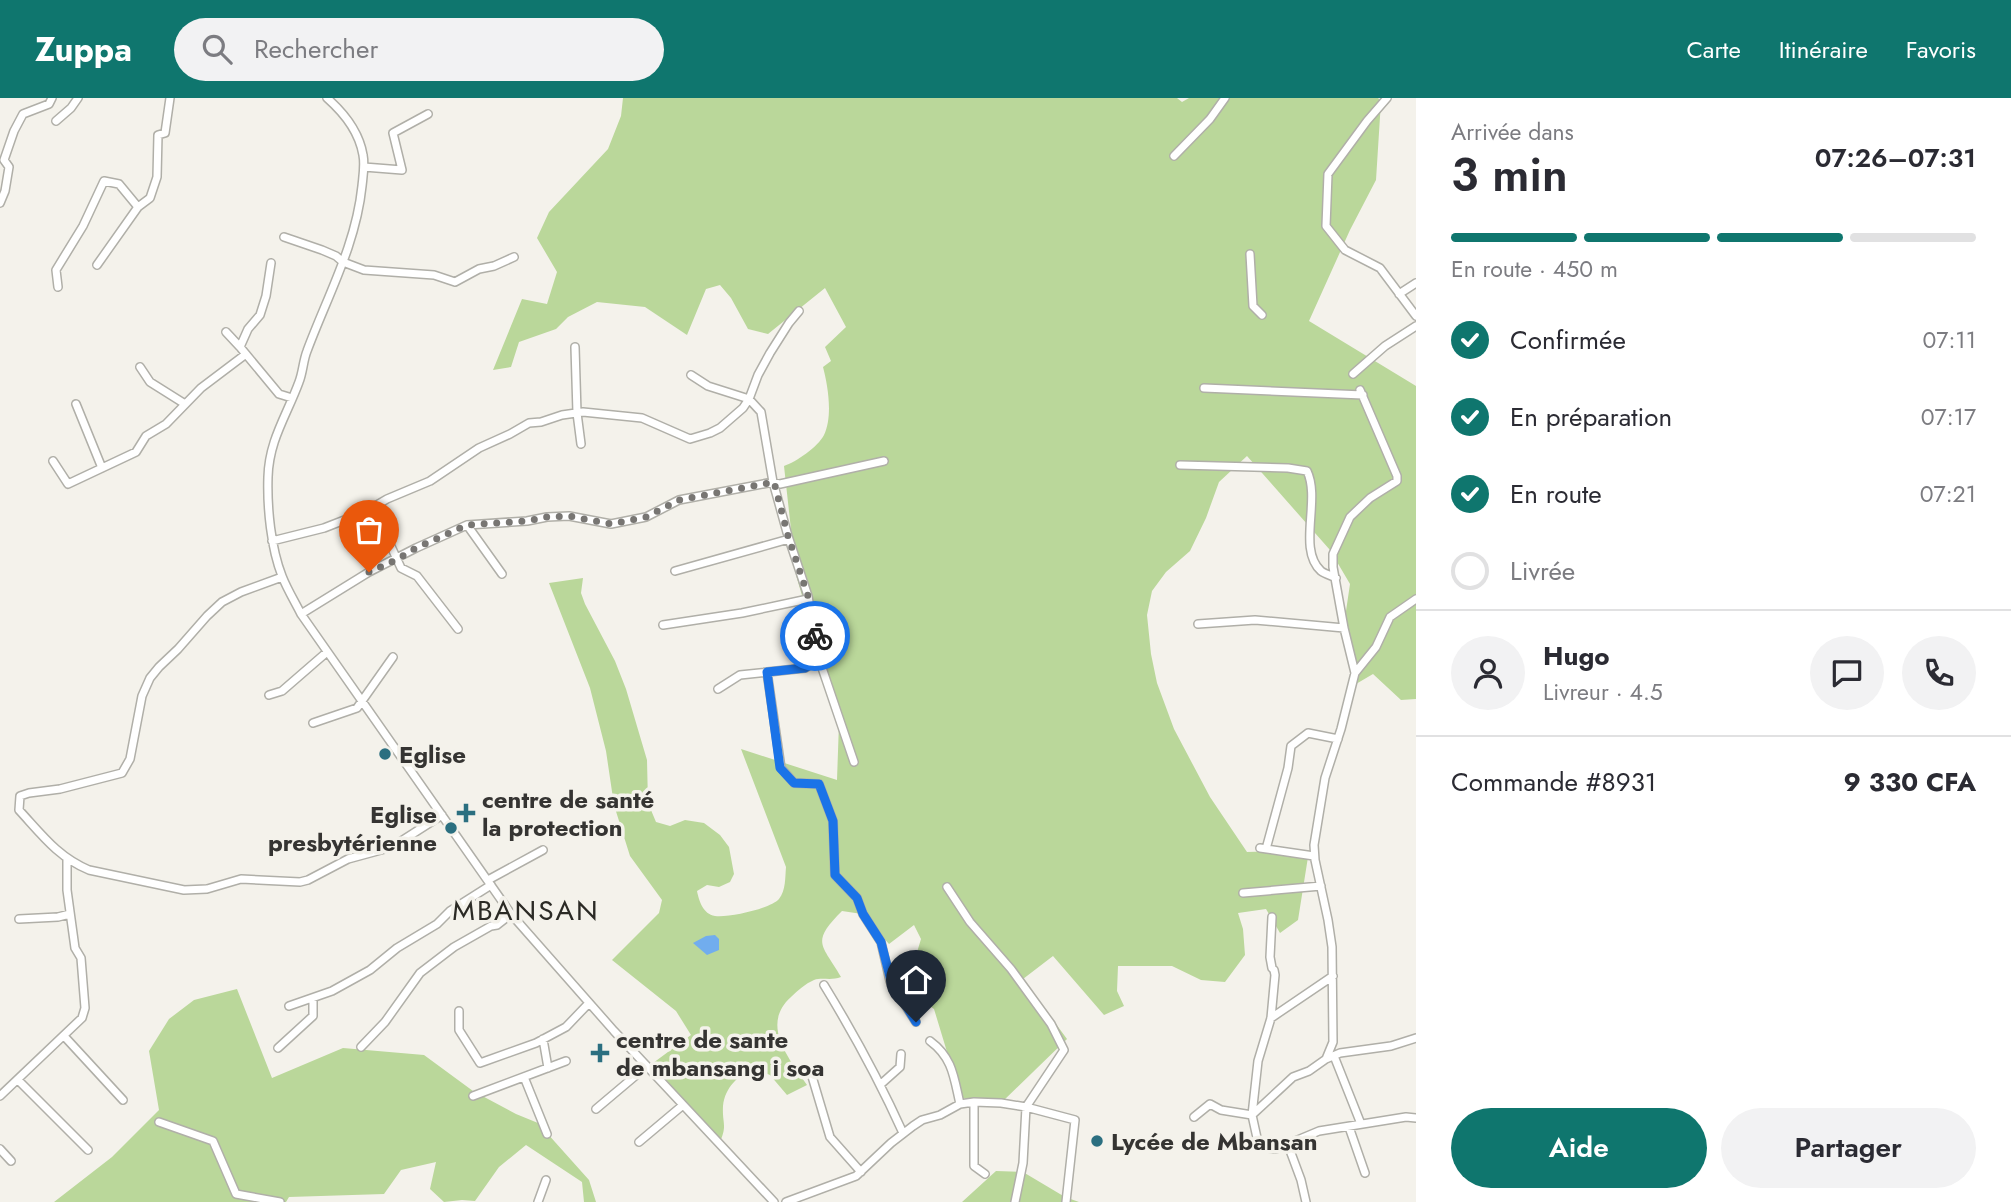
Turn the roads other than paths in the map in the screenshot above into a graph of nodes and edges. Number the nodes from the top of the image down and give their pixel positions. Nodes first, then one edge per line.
1 (52, 98) edge
2 (78, 98) edge
3 (170, 98) edge
4 (327, 98) edge
5 (1225, 98) edge
6 (1387, 98) edge
7 (428, 114) dead end
8 (56, 121) dead end
9 (1174, 156) dead end
10 (364, 167) junction
11 (0, 203) edge
12 (138, 207) junction
13 (284, 237) dead end
14 (1250, 254) dead end
15 (514, 257) dead end
16 (343, 262) junction
17 (271, 263) dead end
18 (97, 265) dead end
19 (1416, 283) edge
20 (58, 287) dead end
21 (1399, 294) junction
22 (799, 311) dead end
23 (1262, 315) dead end
24 (1416, 316) edge
25 (1416, 326) edge
26 (226, 332) dead end
27 (240, 347) junction
28 (575, 347) dead end
29 (246, 354) junction
30 (140, 367) dead end
31 (1353, 374) dead end
32 (691, 375) dead end
33 (1204, 388) dead end
34 (292, 398) junction
35 (749, 399) junction
36 (76, 404) dead end
37 (185, 404) junction
38 (577, 413) junction
39 (581, 444) dead end
40 (52, 461) dead end
41 (884, 461) dead end
42 (1180, 465) dead end
43 (102, 468) junction
44 (774, 482) junction
45 (365, 512) junction
46 (467, 525) junction
47 (789, 539) junction
48 (272, 541) junction
49 (396, 560) junction
50 (675, 571) dead end
51 (502, 574) dead end
52 (282, 577) junction
53 (1336, 578) junction
54 (808, 599) junction
55 (1416, 599) edge
56 (301, 614) junction
57 (1198, 624) dead end
58 (663, 625) dead end
59 (1344, 628) junction
60 (458, 629) dead end
61 (327, 652) junction
62 (393, 657) dead end
63 (819, 659) junction
64 (767, 672) junction
65 (1355, 673) junction
66 (719, 688) dead end
67 (269, 695) dead end
68 (362, 700) junction
69 (313, 723) dead end
70 (1338, 739) junction
71 (854, 762) dead end
72 (442, 815) junction
73 (543, 850) dead end
74 (1314, 856) junction
75 (67, 860) junction
76 (490, 883) junction
77 (1321, 886) junction
78 (947, 887) dead end
79 (1243, 893) dead end
80 (70, 914) junction
81 (512, 914) junction
82 (1272, 917) dead end
83 (19, 919) dead end
84 (1333, 976) junction
85 (824, 985) dead end
86 (313, 998) junction
87 (589, 1003) junction
88 (289, 1006) dead end
89 (459, 1011) dead end
90 (1270, 1018) junction
91 (916, 1022) dead end
92 (64, 1037) junction
93 (1416, 1038) edge
94 (543, 1039) junction
95 (930, 1041) dead end
96 (360, 1047) dead end
97 (278, 1048) dead end
98 (901, 1054) dead end
99 (1334, 1056) junction
100 (1326, 1059) junction
101 (566, 1061) dead end
102 (647, 1066) junction
103 (548, 1068) junction
104 (811, 1073) dead end
105 (524, 1077) junction
106 (18, 1080) junction
107 (881, 1084) junction
108 (0, 1096) edge
109 (473, 1096) dead end
110 (123, 1100) dead end
111 (974, 1102) junction
112 (960, 1104) junction
113 (683, 1105) junction
114 (1026, 1107) junction
115 (596, 1109) dead end
116 (1252, 1115) junction
117 (1195, 1117) dead end
118 (1416, 1118) edge
119 (159, 1122) dead end
120 (1361, 1124) junction
121 (1349, 1127) junction
122 (903, 1133) junction
123 (547, 1134) dead end
124 (639, 1142) dead end
125 (1288, 1145) junction
126 (0, 1149) edge
127 (88, 1150) dead end
128 (11, 1161) dead end
129 (861, 1172) junction
130 (1365, 1173) dead end
131 (985, 1174) dead end
132 (546, 1180) dead end
133 (280, 1202) edge
134 (538, 1202) edge
135 (774, 1202) edge
136 (786, 1202) edge
137 (1015, 1202) edge
138 (1066, 1202) edge
139 (1306, 1202) edge

1 - 11 street
2 - 8 street
3 - 12 street
4 - 10 street
5 - 9 street
6 - 21 street
7 - 10 street
10 - 16 street
12 - 18 street
12 - 20 street
13 - 16 street
14 - 23 street
15 - 16 street
16 - 34 street
17 - 27 street
19 - 21 street
21 - 24 street
22 - 35 street
25 - 31 street
26 - 27 street
27 - 29 street
28 - 38 street
29 - 34 street
29 - 37 street
30 - 37 street
32 - 35 street
33 - 53 street
34 - 48 street
35 - 38 street
35 - 44 street
36 - 43 street
37 - 43 street
38 - 39 street
38 - 45 street
40 - 43 street
41 - 44 street
42 - 53 street
44 - 46 street
44 - 47 street
45 - 48 street
45 - 49 street
46 - 49 street
46 - 51 street
47 - 50 street
47 - 54 street
48 - 52 street
49 - 56 street
49 - 60 street
52 - 56 street
52 - 75 street
53 - 59 street
54 - 58 street
54 - 63 street
55 - 65 street
56 - 61 street
57 - 59 street
59 - 65 street
61 - 67 street
61 - 68 street
62 - 68 street
63 - 64 street
63 - 71 street
64 - 66 street
64 - 91 street
65 - 70 street
68 - 69 street
68 - 72 street
70 - 74 street
70 - 74 street
72 - 75 street
72 - 76 street
73 - 76 street
74 - 77 street
75 - 80 street
76 - 81 street
76 - 86 street
77 - 79 street
77 - 84 street
78 - 114 street
80 - 83 street
80 - 92 street
81 - 87 street
81 - 96 street
82 - 90 street
84 - 90 street
84 - 100 street
85 - 107 street
86 - 88 street
86 - 97 street
87 - 94 street
87 - 102 street
89 - 94 street
90 - 116 street
92 - 106 street
92 - 110 street
93 - 99 street
94 - 103 street
95 - 112 street
98 - 107 street
99 - 100 street
99 - 120 street
100 - 116 street
101 - 103 street
102 - 113 street
102 - 115 street
103 - 105 street
104 - 129 street
105 - 109 street
105 - 123 street
106 - 108 street
106 - 127 street
107 - 122 street
111 - 112 street
111 - 114 street
111 - 131 street
112 - 122 street
113 - 124 street
113 - 135 street
114 - 137 street
114 - 138 street
116 - 117 street
116 - 125 street
118 - 120 street
119 - 133 street
120 - 121 street
121 - 125 street
121 - 130 street
122 - 129 street
125 - 139 street
126 - 128 street
129 - 136 street
132 - 134 street

